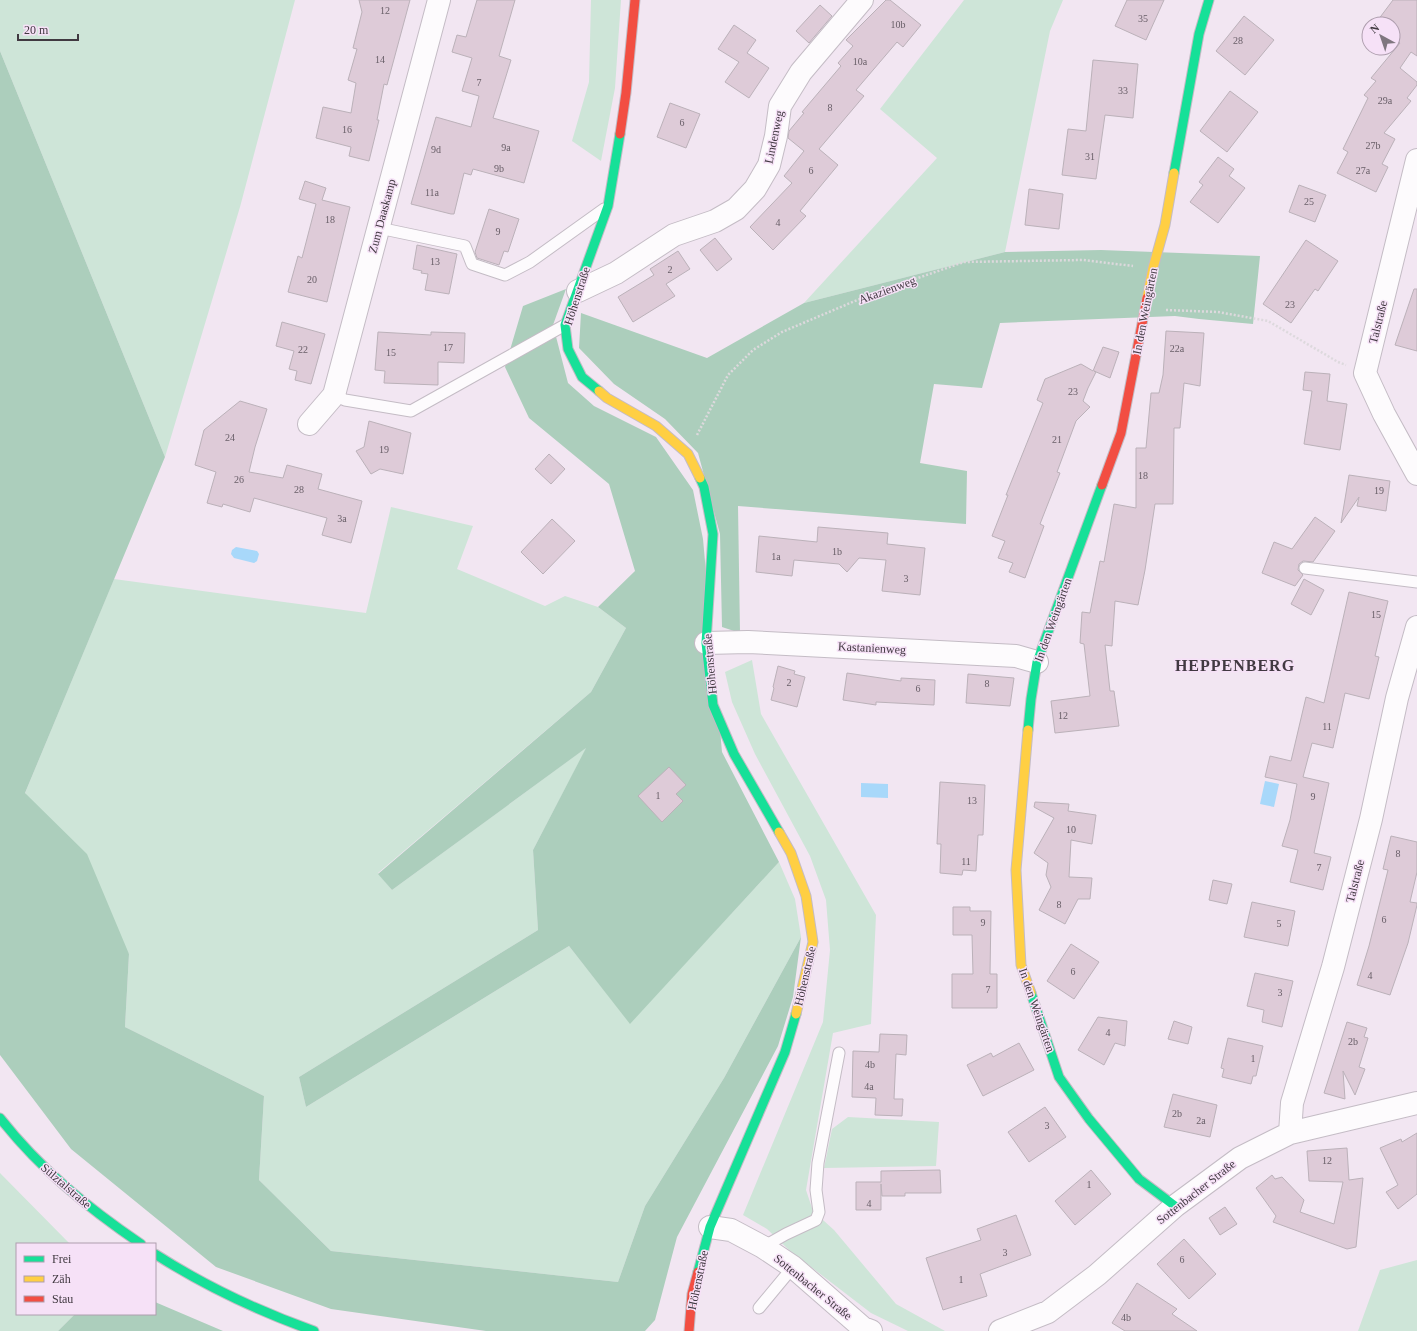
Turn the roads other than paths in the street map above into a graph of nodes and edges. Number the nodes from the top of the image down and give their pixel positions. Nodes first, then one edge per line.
1 (439, 0) edge
2 (635, 0) edge
3 (862, 0) edge
4 (1209, 0) edge
5 (1417, 160) edge
6 (608, 206) junction
7 (379, 228) junction
8 (578, 291) junction
9 (565, 325) junction
10 (334, 395) junction
11 (309, 424) dead end
12 (1417, 474) edge
13 (1305, 568) dead end
14 (1417, 582) edge
15 (1417, 627) edge
16 (706, 643) junction
17 (1037, 662) junction
18 (840, 1053) dead end
19 (1417, 1103) edge
20 (0, 1118) edge
21 (1290, 1133) junction
22 (1175, 1206) junction
23 (710, 1227) junction
24 (140, 1243) edge
25 (763, 1247) junction
26 (156, 1255) edge
27 (793, 1267) junction
28 (759, 1308) dead end
29 (314, 1331) edge
30 (689, 1331) edge
31 (871, 1331) edge
32 (1000, 1331) edge

1 - 7 street, Zum Daaskamp
2 - 6 main road, Höhenstraße
3 - 8 street, Lindenweg
4 - 17 main road, In den Weingärten
5 - 12 street, Talstraße
6 - 7 lane
6 - 8 main road, Höhenstraße
7 - 10 street, Zum Daaskamp
8 - 9 main road, Höhenstraße
9 - 10 lane
9 - 16 main road, Höhenstraße
10 - 11 street, Zum Daaskamp
13 - 14 lane
15 - 21 street, Talstraße
16 - 17 street, Kastanienweg
16 - 23 main road, Höhenstraße
17 - 22 main road, In den Weingärten
18 - 25 lane
19 - 21 street, Sottenbacher Straße
20 - 24 main road, Sülztalstraße
21 - 22 street, Sottenbacher Straße
22 - 32 street, Sottenbacher Straße
23 - 25 street, Sottenbacher Straße
23 - 30 main road, Höhenstraße
25 - 27 street, Sottenbacher Straße
26 - 29 main road
27 - 28 lane
27 - 31 street, Sottenbacher Straße

